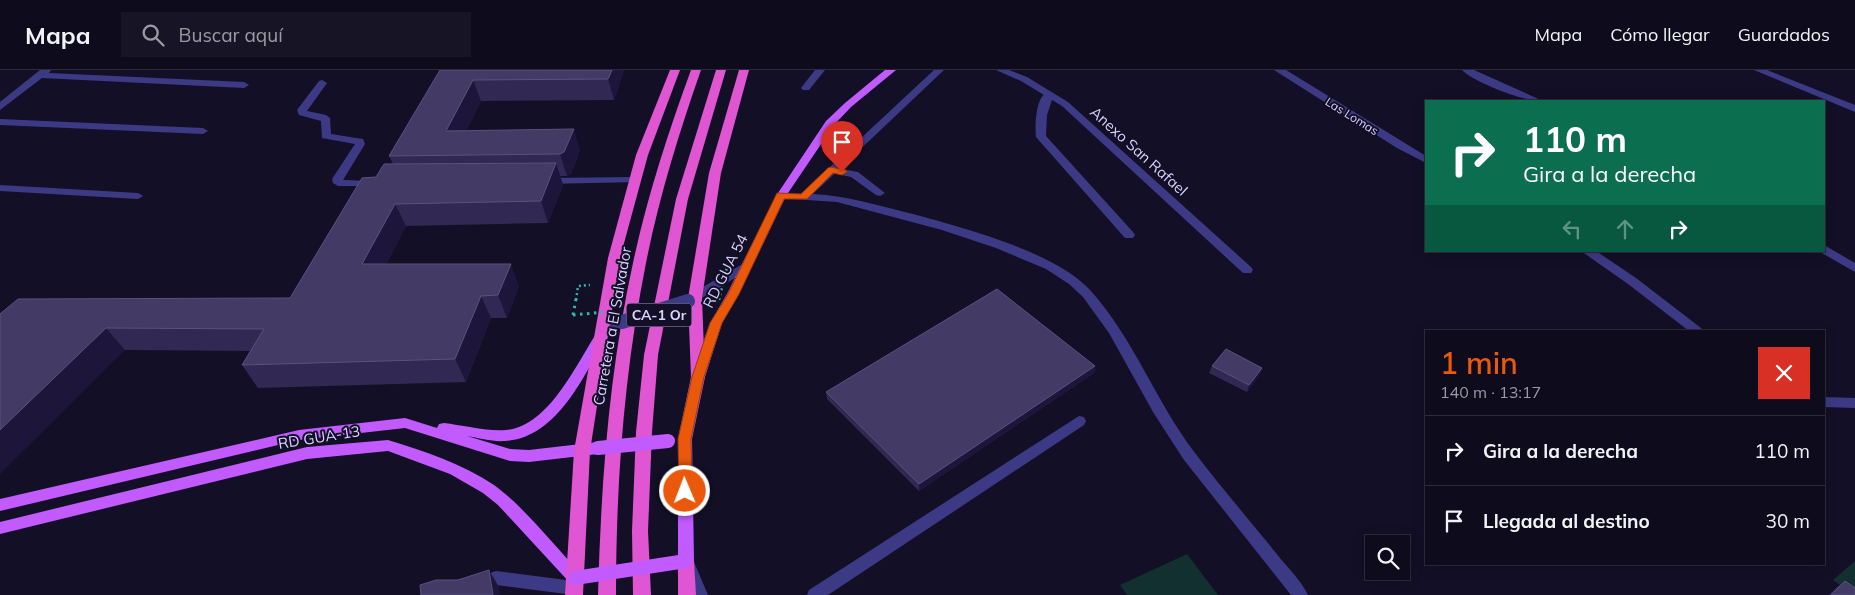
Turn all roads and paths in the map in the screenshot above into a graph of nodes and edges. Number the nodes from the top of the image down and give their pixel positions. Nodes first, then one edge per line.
1 (675, 70) edge
2 (696, 70) edge
3 (721, 70) edge
4 (744, 70) edge
5 (820, 70) edge
6 (891, 70) edge
7 (939, 70) edge
8 (1001, 70) edge
9 (1279, 70) edge
10 (1467, 70) edge
11 (1759, 70) edge
12 (43, 73) edge
13 (322, 83) dead end
14 (244, 85) dead end
15 (806, 88) dead end
16 (1049, 94) junction
17 (1535, 100) edge
18 (0, 107) edge
19 (1855, 109) edge
20 (0, 122) edge
21 (203, 131) dead end
22 (1425, 159) edge
23 (831, 170) junction
24 (635, 180) junction
25 (538, 181) edge
26 (383, 184) edge
27 (0, 188) edge
28 (880, 193) dead end
29 (138, 196) dead end
30 (781, 196) junction
31 (804, 197) junction
32 (1129, 235) dead end
33 (1825, 250) edge
34 (1588, 252) edge
35 (746, 266) junction
36 (727, 267) dead end
37 (1855, 268) edge
38 (1247, 270) dead end
39 (578, 286) dead end
40 (692, 300) junction
41 (719, 301) dead end
42 (573, 315) dead end
43 (1696, 330) edge
44 (603, 331) junction
45 (698, 377) junction
46 (1825, 402) edge
47 (1855, 403) edge
48 (1078, 421) dead end
49 (405, 423) junction
50 (685, 439) junction
51 (590, 449) junction
52 (0, 505) edge
53 (0, 528) edge
54 (686, 561) junction
55 (574, 587) edge
56 (448, 595) edge
57 (607, 595) edge
58 (642, 595) edge
59 (688, 595) edge
60 (700, 595) edge
61 (815, 595) edge
62 (1300, 595) edge

1 - 24 highway
2 - 57 highway, Carretera a El Salvador / CA-1 Or
3 - 58 highway, CA-1 Or
4 - 40 highway
5 - 15 street
6 - 30 main road, RD GUA 54
7 - 23 street
8 - 16 street, Anexo San Rafael
9 - 22 street, Las Lomas
10 - 17 street
11 - 19 street
12 - 14 street
12 - 18 street
13 - 26 street
16 - 32 street
16 - 38 street, Anexo San Rafael
20 - 21 street
23 - 28 street
23 - 31 street
24 - 25 street
24 - 44 highway
27 - 29 street
30 - 31 street
30 - 35 main road, RD GUA 54
31 - 62 street
33 - 37 street
34 - 43 street
35 - 40 street
35 - 45 main road, RD GUA 54
36 - 41 path, bridge
39 - 42 path
40 - 44 street, bridge
40 - 45 highway
44 - 49 main road
44 - 51 highway
45 - 50 main road, RD GUA 54
46 - 47 street
48 - 61 street
49 - 51 main road, RD GUA-13
49 - 52 main road, RD GUA-13
50 - 51 main road, RD GUA-13, bridge
50 - 54 main road, RD GUA 54
51 - 55 highway
53 - 55 main road, RD GUA-13
54 - 55 main road, bridge
54 - 59 highway
54 - 60 street
55 - 56 street

